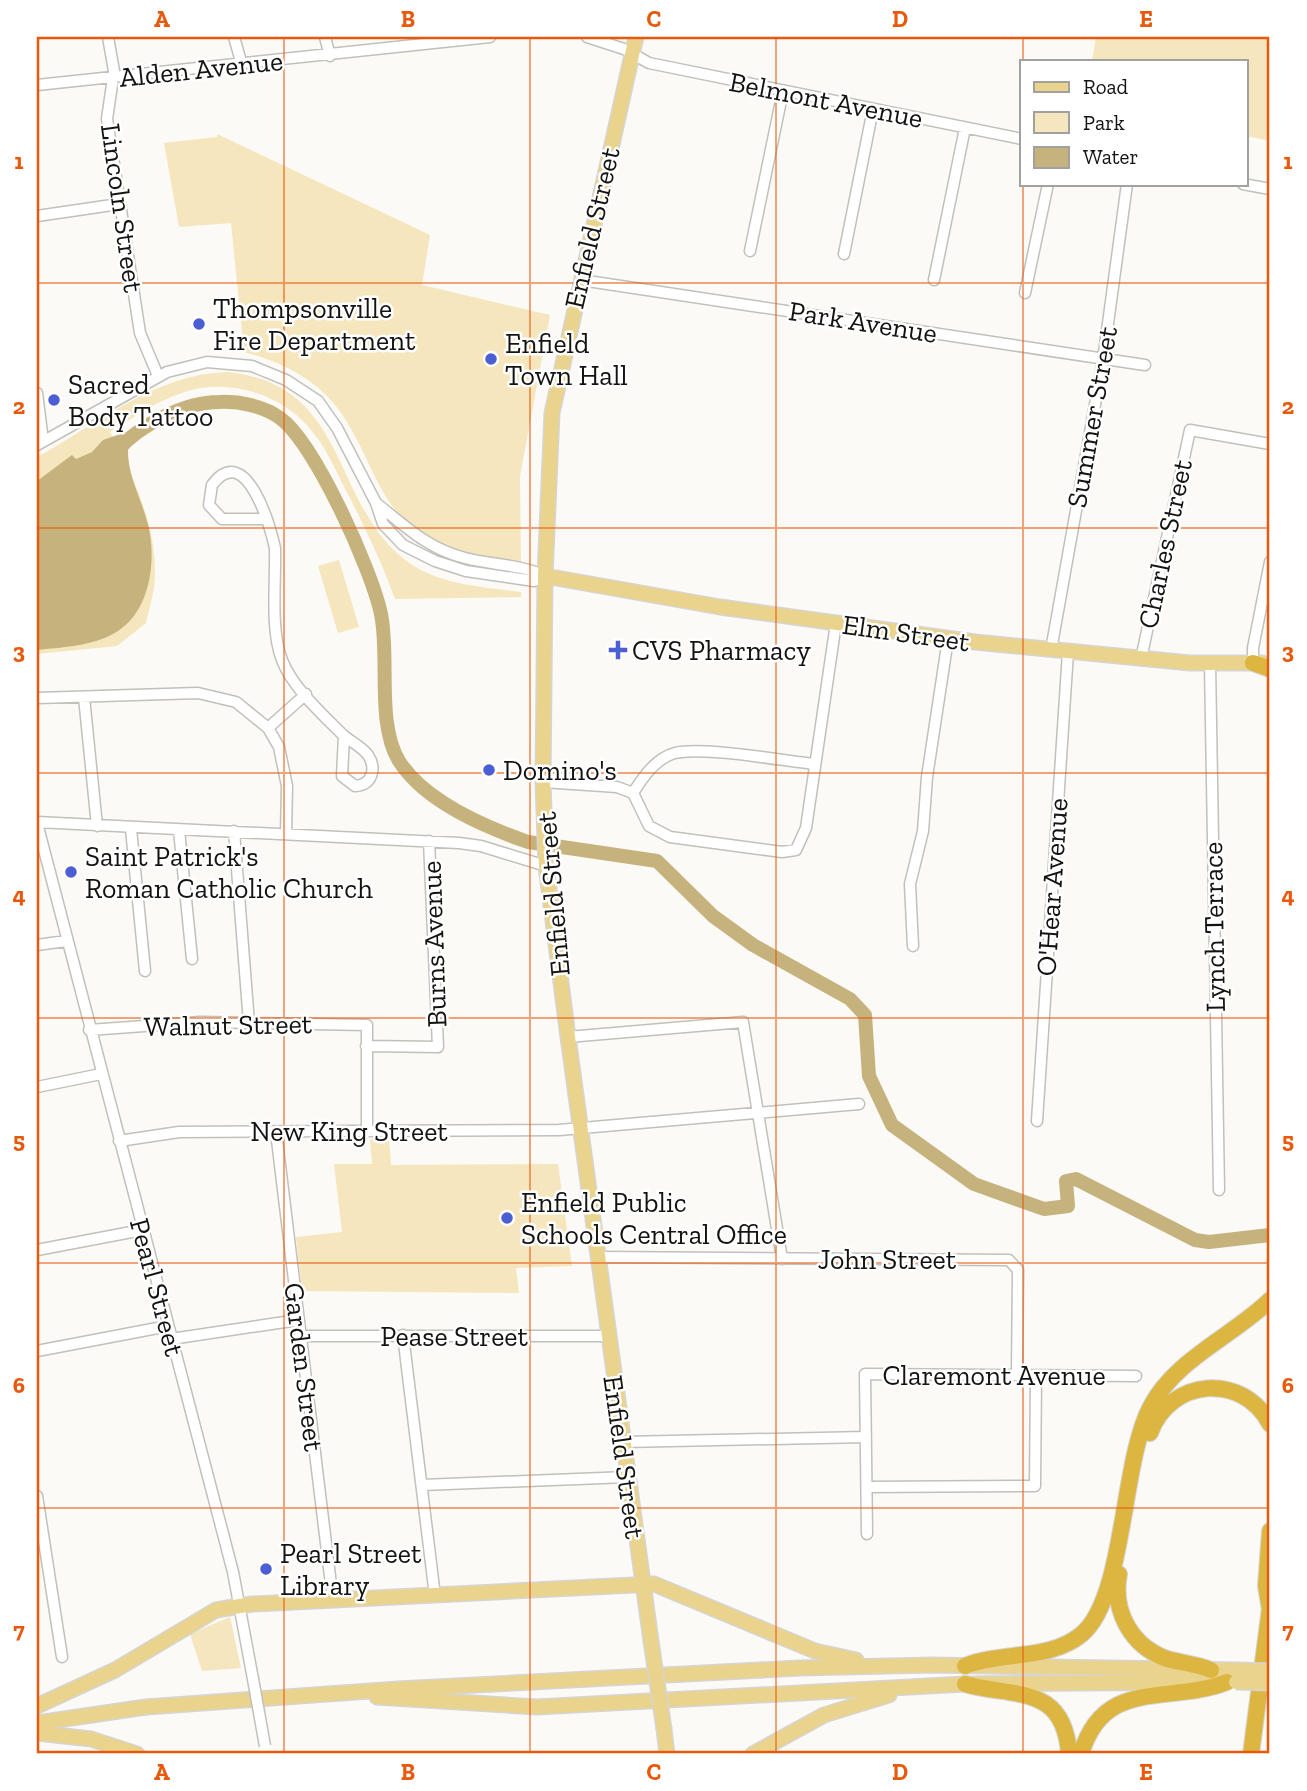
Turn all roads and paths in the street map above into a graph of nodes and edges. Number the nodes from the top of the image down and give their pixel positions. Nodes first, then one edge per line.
1 (108, 37) edge
2 (234, 37) edge
3 (326, 37) edge
4 (491, 37) edge
5 (587, 37) edge
6 (636, 37) edge
7 (632, 54) junction
8 (330, 56) junction
9 (242, 65) junction
10 (113, 78) junction
11 (37, 86) edge
12 (783, 90) junction
13 (873, 109) junction
14 (965, 128) junction
15 (1020, 139) edge
16 (1248, 185) edge
17 (1048, 186) edge
18 (1127, 186) edge
19 (1270, 189) edge
20 (119, 205) junction
21 (37, 216) edge
22 (750, 251) dead end
23 (844, 254) dead end
24 (581, 280) junction
25 (934, 280) dead end
26 (1025, 293) dead end
27 (1103, 360) junction
28 (1145, 365) dead end
29 (158, 376) junction
30 (37, 393) edge
31 (40, 443) edge
32 (1270, 444) edge
33 (266, 519) junction
34 (1270, 562) edge
35 (545, 576) junction
36 (836, 623) junction
37 (947, 639) junction
38 (1051, 650) junction
39 (1068, 652) junction
40 (1141, 659) junction
41 (1270, 662) edge
42 (1253, 663) junction
43 (1210, 664) junction
44 (1270, 669) edge
45 (306, 694) junction
46 (84, 697) junction
47 (37, 698) edge
48 (268, 728) junction
49 (344, 736) dead end
50 (815, 764) junction
51 (543, 782) junction
52 (633, 793) junction
53 (37, 823) edge
54 (97, 827) junction
55 (131, 829) junction
56 (179, 830) junction
57 (234, 831) junction
58 (286, 834) junction
59 (429, 841) junction
60 (546, 859) junction
61 (66, 941) junction
62 (37, 945) edge
63 (913, 946) dead end
64 (192, 959) dead end
65 (145, 971) dead end
66 (249, 1023) junction
67 (89, 1030) junction
68 (568, 1037) junction
69 (366, 1046) junction
70 (101, 1074) junction
71 (37, 1087) edge
72 (859, 1104) dead end
73 (758, 1111) junction
74 (1037, 1121) dead end
75 (579, 1128) junction
76 (276, 1132) junction
77 (367, 1132) junction
78 (119, 1141) junction
79 (1219, 1190) dead end
80 (142, 1230) junction
81 (37, 1250) edge
82 (597, 1257) junction
83 (782, 1259) junction
84 (1270, 1300) edge
85 (298, 1320) junction
86 (168, 1326) junction
87 (403, 1335) junction
88 (300, 1336) junction
89 (608, 1336) junction
90 (171, 1339) junction
91 (37, 1351) edge
92 (1017, 1375) junction
93 (1036, 1376) junction
94 (1136, 1376) dead end
95 (1270, 1424) edge
96 (866, 1437) junction
97 (623, 1442) junction
98 (628, 1477) junction
99 (422, 1485) junction
100 (867, 1487) junction
101 (37, 1496) edge
102 (1270, 1531) edge
103 (867, 1534) dead end
104 (642, 1585) junction
105 (435, 1597) junction
106 (333, 1601) junction
107 (240, 1605) junction
108 (1270, 1609) edge
109 (62, 1657) dead end
110 (887, 1666) junction
111 (965, 1666) junction
112 (1211, 1670) junction
113 (1270, 1671) edge
114 (1233, 1678) junction
115 (1270, 1683) edge
116 (965, 1684) junction
117 (918, 1686) junction
118 (345, 1693) junction
119 (37, 1706) edge
120 (37, 1723) edge
121 (37, 1733) edge
122 (265, 1750) edge
123 (137, 1754) edge
124 (667, 1754) edge
125 (753, 1754) edge
126 (1069, 1754) edge
127 (1081, 1754) edge
128 (1251, 1754) edge

1 - 10 street, Lincoln Street
2 - 9 street
3 - 8 street
4 - 8 street, Alden Avenue
5 - 7 street
6 - 7 main road, Enfield Street
7 - 12 street, Belmont Avenue
7 - 24 main road, Enfield Street
8 - 9 street, Alden Avenue
9 - 10 street, Alden Avenue
10 - 11 street, Alden Avenue
10 - 20 street, Lincoln Street
12 - 13 street, Belmont Avenue
12 - 22 street
13 - 14 street, Belmont Avenue
13 - 23 street
14 - 15 street, Belmont Avenue
14 - 25 street
16 - 19 street
17 - 26 street
18 - 27 street, Summer Street
20 - 21 street
20 - 29 street, Lincoln Street
24 - 27 street, Park Avenue
24 - 35 main road, Enfield Street
27 - 28 street, Park Avenue
27 - 38 street, Summer Street
29 - 31 street
29 - 35 street
30 - 31 street
32 - 40 street, Charles Street
33 - 33 street
33 - 45 street
34 - 42 street
35 - 36 main road, Elm Street
35 - 51 main road, Enfield Street
36 - 37 main road, Elm Street
36 - 50 street
37 - 38 main road, Elm Street
37 - 63 street
38 - 39 main road, Elm Street
39 - 40 main road, Elm Street
39 - 74 street, O'Hear Avenue
40 - 43 main road, Elm Street
41 - 42 main road, Elm Street
42 - 43 main road, Elm Street
42 - 44 highway
43 - 79 street, Lynch Terrace
45 - 48 street
45 - 49 street
46 - 47 street
46 - 48 street
46 - 54 street
48 - 58 street
50 - 52 street
50 - 52 street
51 - 52 street
51 - 60 main road, Enfield Street
53 - 54 street
53 - 61 street, Pearl Street
54 - 55 street
55 - 56 street
55 - 65 street
56 - 57 street
56 - 64 street
57 - 58 street
57 - 66 street
58 - 59 street
59 - 60 street
59 - 69 street, Burns Avenue
60 - 68 main road, Enfield Street
61 - 62 street
61 - 67 street, Pearl Street
66 - 67 street, Walnut Street
66 - 69 street, Walnut Street
67 - 70 street, Pearl Street
68 - 73 street
68 - 75 main road, Enfield Street
69 - 77 street
70 - 71 street
70 - 78 street, Pearl Street
72 - 73 street, New King Street
73 - 75 street, New King Street
73 - 83 street
75 - 77 street, New King Street
75 - 82 main road, Enfield Street
76 - 77 street, New King Street
76 - 78 street, New King Street
76 - 85 street, Garden Street
78 - 80 street, Pearl Street
80 - 81 street
80 - 86 street, Pearl Street
82 - 83 street, John Street
82 - 89 main road, Enfield Street
83 - 92 street, John Street
84 - 111 highway
85 - 88 street, Garden Street
85 - 90 street
86 - 90 street, Pearl Street
86 - 91 street
87 - 88 street, Pease Street
87 - 89 street, Pease Street
87 - 99 street
88 - 106 street, Garden Street
89 - 97 main road, Enfield Street
90 - 107 street, Pearl Street
92 - 93 street, Claremont Avenue
92 - 96 street, Claremont Avenue
93 - 94 street, Claremont Avenue
93 - 100 street
95 - 112 highway
96 - 97 street
96 - 100 street
97 - 98 main road, Enfield Street
98 - 99 street
98 - 104 main road, Enfield Street
99 - 105 street
100 - 103 street
101 - 109 street
102 - 108 highway
104 - 105 main road
104 - 110 main road
104 - 124 main road, Enfield Street, bridge
105 - 106 main road
106 - 107 main road
107 - 119 main road
107 - 122 street, Pearl Street, bridge
108 - 128 highway
110 - 111 main road
110 - 118 main road
111 - 112 main road
112 - 114 main road
113 - 114 main road, bridge
114 - 115 main road, bridge
114 - 116 main road
114 - 127 highway
116 - 117 main road
116 - 126 highway
117 - 118 main road
117 - 125 main road
118 - 120 main road
121 - 123 main road

